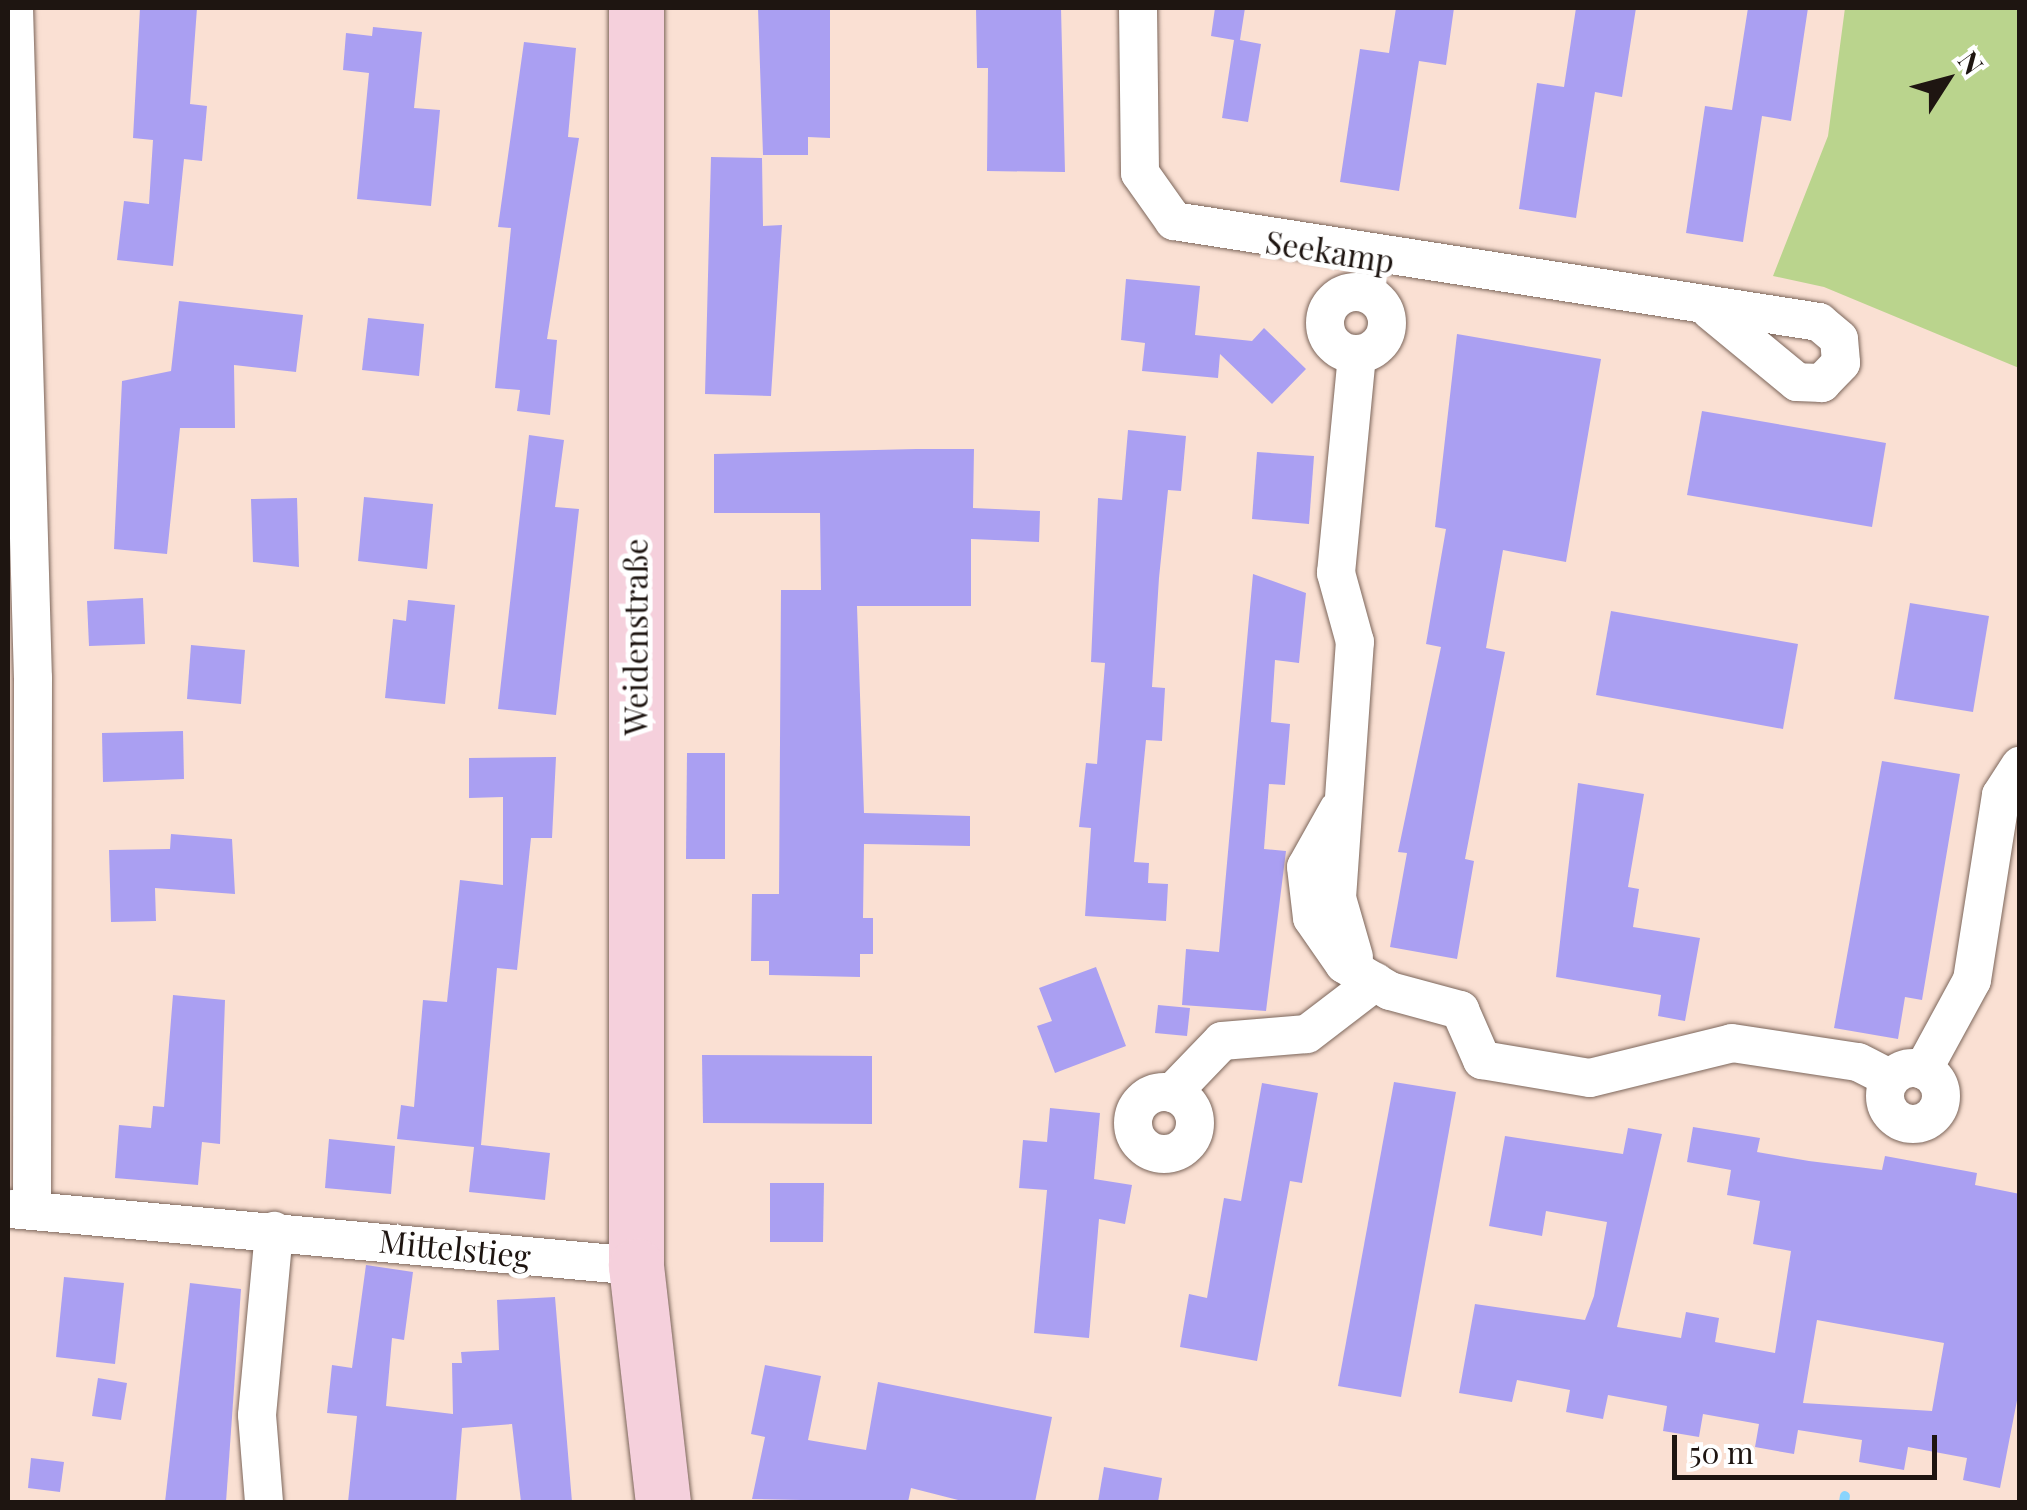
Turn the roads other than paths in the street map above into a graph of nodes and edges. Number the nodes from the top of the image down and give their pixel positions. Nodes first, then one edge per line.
1 (14, 8) edge
2 (636, 8) edge
3 (1138, 8) edge
4 (1366, 275) junction
5 (1711, 311) dead end
6 (2020, 766) edge
7 (1375, 982) junction
8 (1172, 1093) dead end
9 (18, 1210) edge
10 (274, 1231) junction
11 (636, 1266) junction
12 (264, 1502) edge
13 (663, 1502) edge

1 - 9 street, Mittelstieg
2 - 11 street, Weidenstraße
3 - 4 street, Seekamp
4 - 5 street, Seekamp
4 - 7 street
6 - 7 street
7 - 8 street
9 - 10 street, Mittelstieg
10 - 11 street, Mittelstieg
10 - 12 street
11 - 13 street, Weidenstraße

